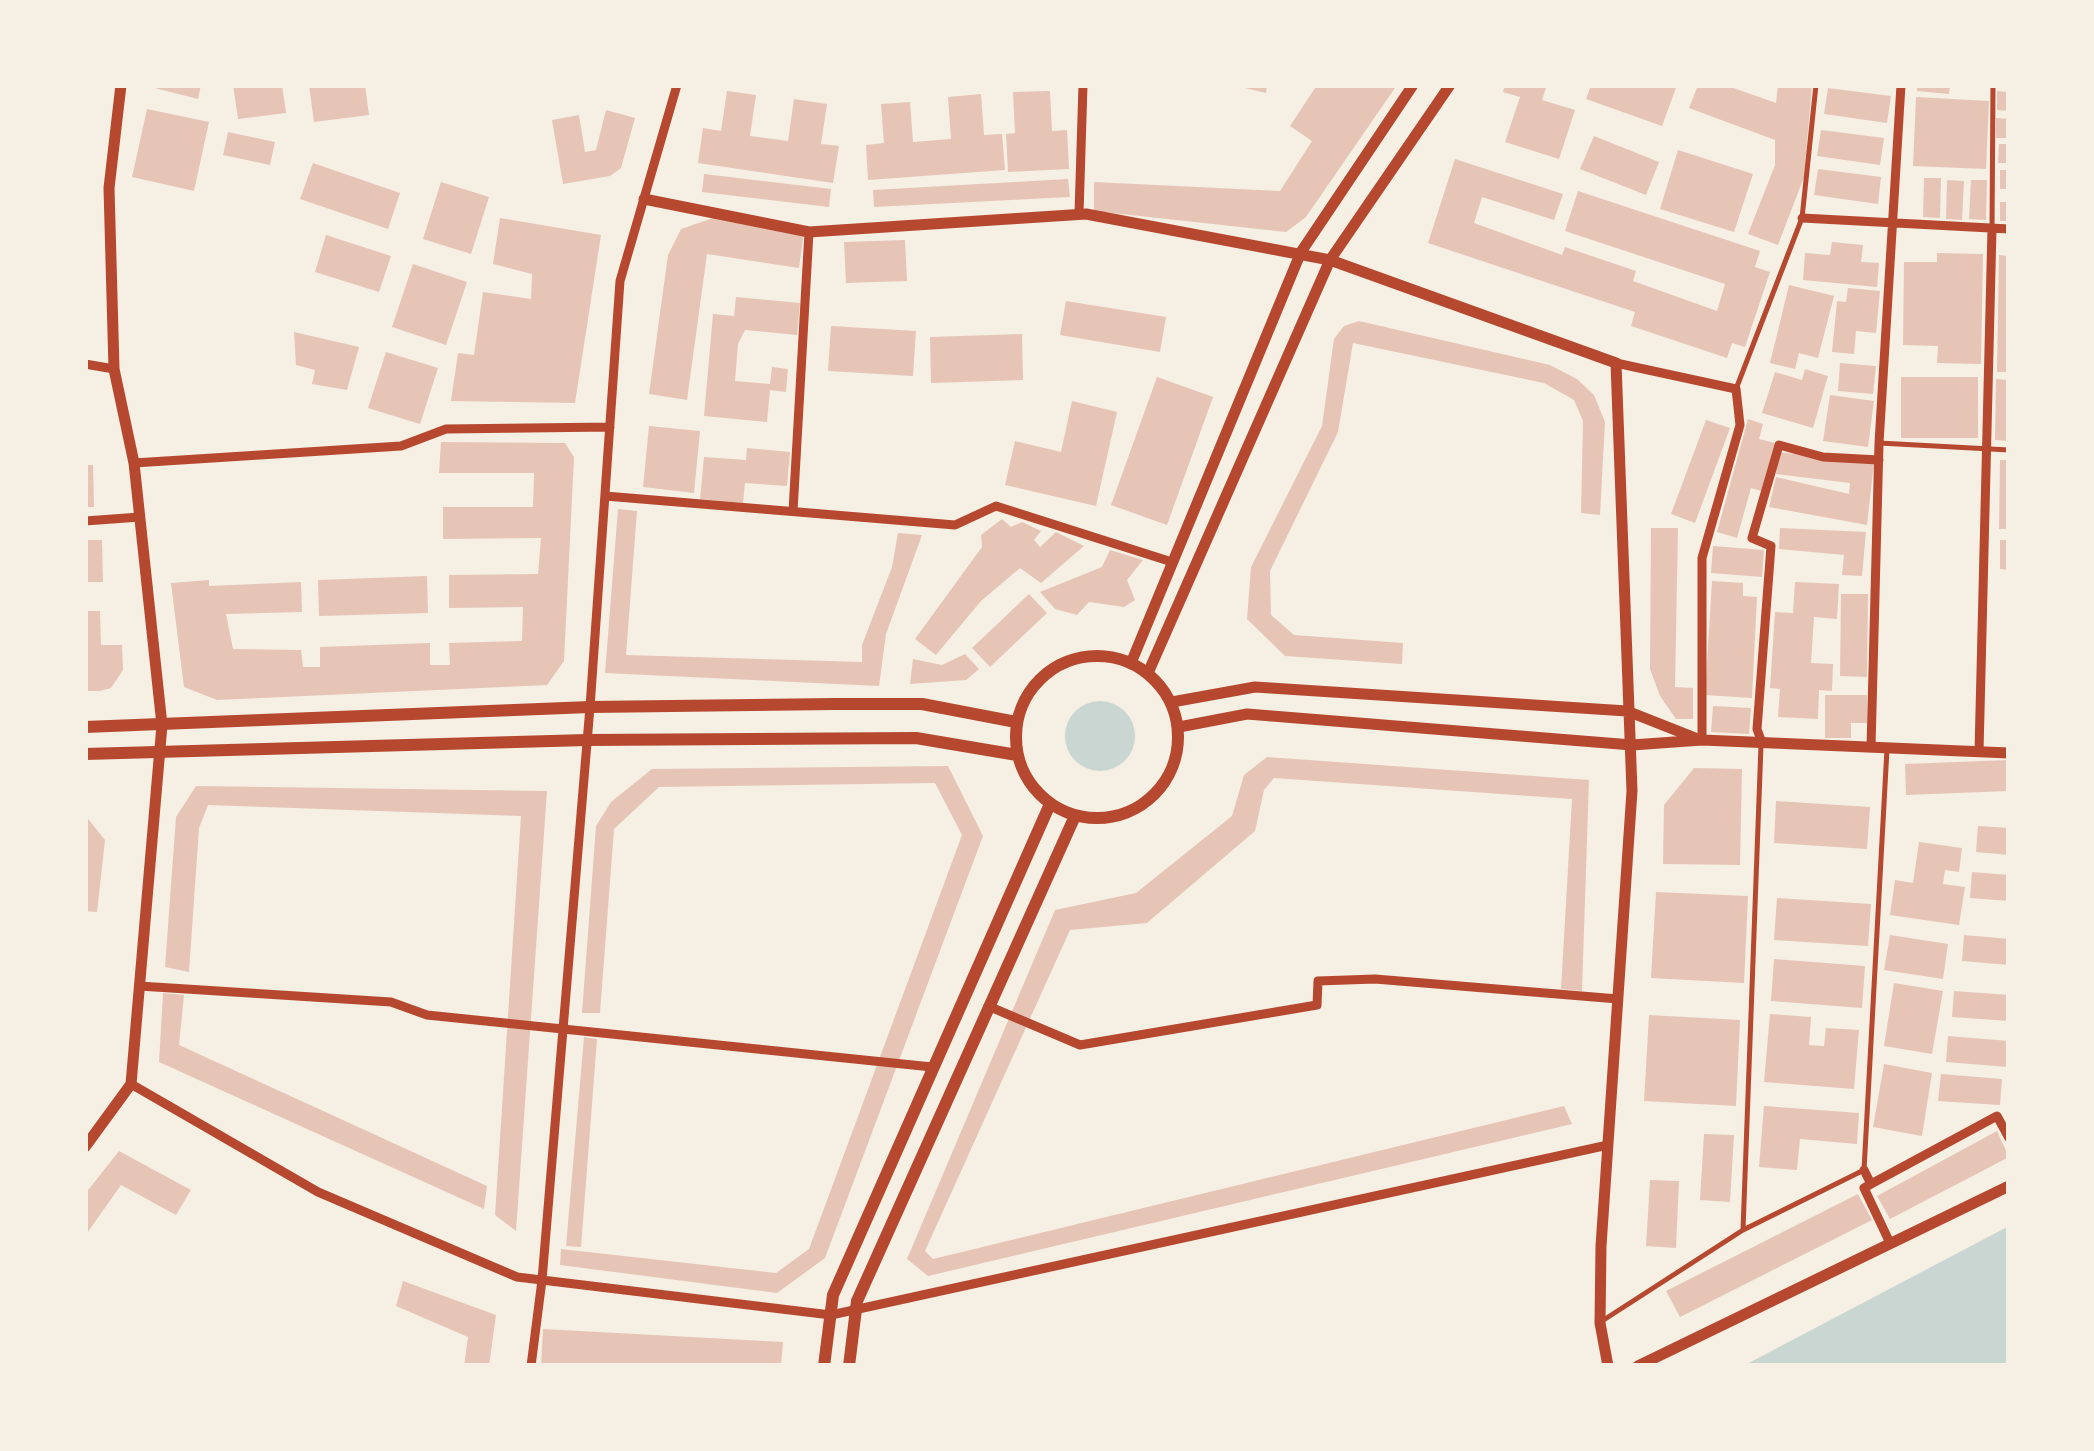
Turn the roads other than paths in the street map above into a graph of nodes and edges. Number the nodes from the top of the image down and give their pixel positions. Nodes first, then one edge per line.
1 (121, 85) edge
2 (677, 85) edge
3 (1083, 85) edge
4 (1413, 85) edge
5 (1450, 85) edge
6 (1816, 85) edge
7 (1901, 85) edge
8 (1992, 85) edge
9 (644, 199) junction
10 (1080, 214) junction
11 (1802, 218) junction
12 (1890, 224) junction
13 (1992, 228) junction
14 (2009, 230) edge
15 (809, 232) junction
16 (1301, 252) junction
17 (1330, 260) junction
18 (1616, 363) junction
19 (85, 364) edge
20 (114, 368) junction
21 (1736, 390) junction
22 (610, 427) junction
23 (1879, 444) junction
24 (1988, 448) junction
25 (2009, 450) edge
26 (1879, 460) junction
27 (134, 463) junction
28 (605, 496) junction
29 (793, 511) junction
30 (140, 517) junction
31 (85, 521) edge
32 (1172, 562) junction
33 (1131, 663) junction
34 (1148, 672) junction
35 (1172, 702) junction
36 (590, 707) junction
37 (1627, 711) junction
38 (1016, 722) junction
39 (162, 725) junction
40 (85, 727) edge
41 (1179, 727) junction
42 (588, 740) junction
43 (1702, 740) junction
44 (1762, 743) junction
45 (1632, 745) junction
46 (1871, 747) junction
47 (1887, 748) junction
48 (1978, 752) junction
49 (160, 753) junction
50 (2009, 753) edge
51 (85, 754) edge
52 (1017, 754) junction
53 (1050, 804) junction
54 (1075, 816) junction
55 (139, 986) junction
56 (1618, 999) junction
57 (988, 1006) junction
58 (564, 1027) junction
59 (932, 1067) junction
60 (131, 1084) junction
61 (2009, 1138) edge
62 (1608, 1145) junction
63 (85, 1146) edge
64 (1864, 1170) junction
65 (1870, 1184) junction
66 (2009, 1186) edge
67 (1743, 1230) junction
68 (1890, 1243) junction
69 (542, 1280) junction
70 (856, 1308) junction
71 (830, 1315) junction
72 (1600, 1323) junction
73 (531, 1366) edge
74 (824, 1366) edge
75 (849, 1366) edge
76 (1608, 1366) edge
77 (1638, 1366) edge

1 - 20 street
2 - 9 street
3 - 10 street
4 - 16 street
5 - 17 street
6 - 11 lane
7 - 12 street
8 - 13 lane
9 - 15 street
9 - 22 street
10 - 15 street
10 - 16 street
11 - 12 street
11 - 21 lane
12 - 13 street
12 - 23 street
13 - 14 street
13 - 24 street
15 - 29 street
16 - 17 street
16 - 32 street
17 - 18 street
17 - 34 street
18 - 21 street
18 - 37 street
19 - 20 street
20 - 27 street
21 - 43 street
22 - 27 street
22 - 28 street
23 - 24 lane
23 - 26 street
24 - 25 lane
24 - 48 street
26 - 44 street
26 - 46 street
27 - 30 street
28 - 29 street
28 - 36 street
29 - 32 street
30 - 31 street
30 - 39 street
32 - 33 street
33 - 34 main road
33 - 38 main road
34 - 35 main road
35 - 37 street
35 - 41 main road
36 - 38 main road
36 - 39 main road
36 - 42 street
37 - 43 street
37 - 45 street
38 - 52 main road
39 - 40 main road
39 - 49 street
41 - 45 street
41 - 54 main road
42 - 49 main road
42 - 52 main road
42 - 58 street
43 - 44 street
43 - 45 street
44 - 46 street
44 - 67 lane
45 - 56 street
46 - 47 street
47 - 48 street
47 - 64 lane
48 - 50 street
49 - 51 main road
49 - 55 street
52 - 53 main road
53 - 54 main road
53 - 59 main road
54 - 57 main road
55 - 58 street
55 - 60 street
56 - 57 street
56 - 62 street
57 - 70 main road
58 - 59 street
58 - 69 street
59 - 71 main road
60 - 63 street
60 - 69 street
61 - 65 street
62 - 70 street
62 - 72 street
64 - 65 street
64 - 67 lane
65 - 68 street
66 - 68 street
67 - 72 lane
68 - 77 street
69 - 71 street
69 - 73 street
70 - 71 street
70 - 75 main road
71 - 74 main road
72 - 76 street

